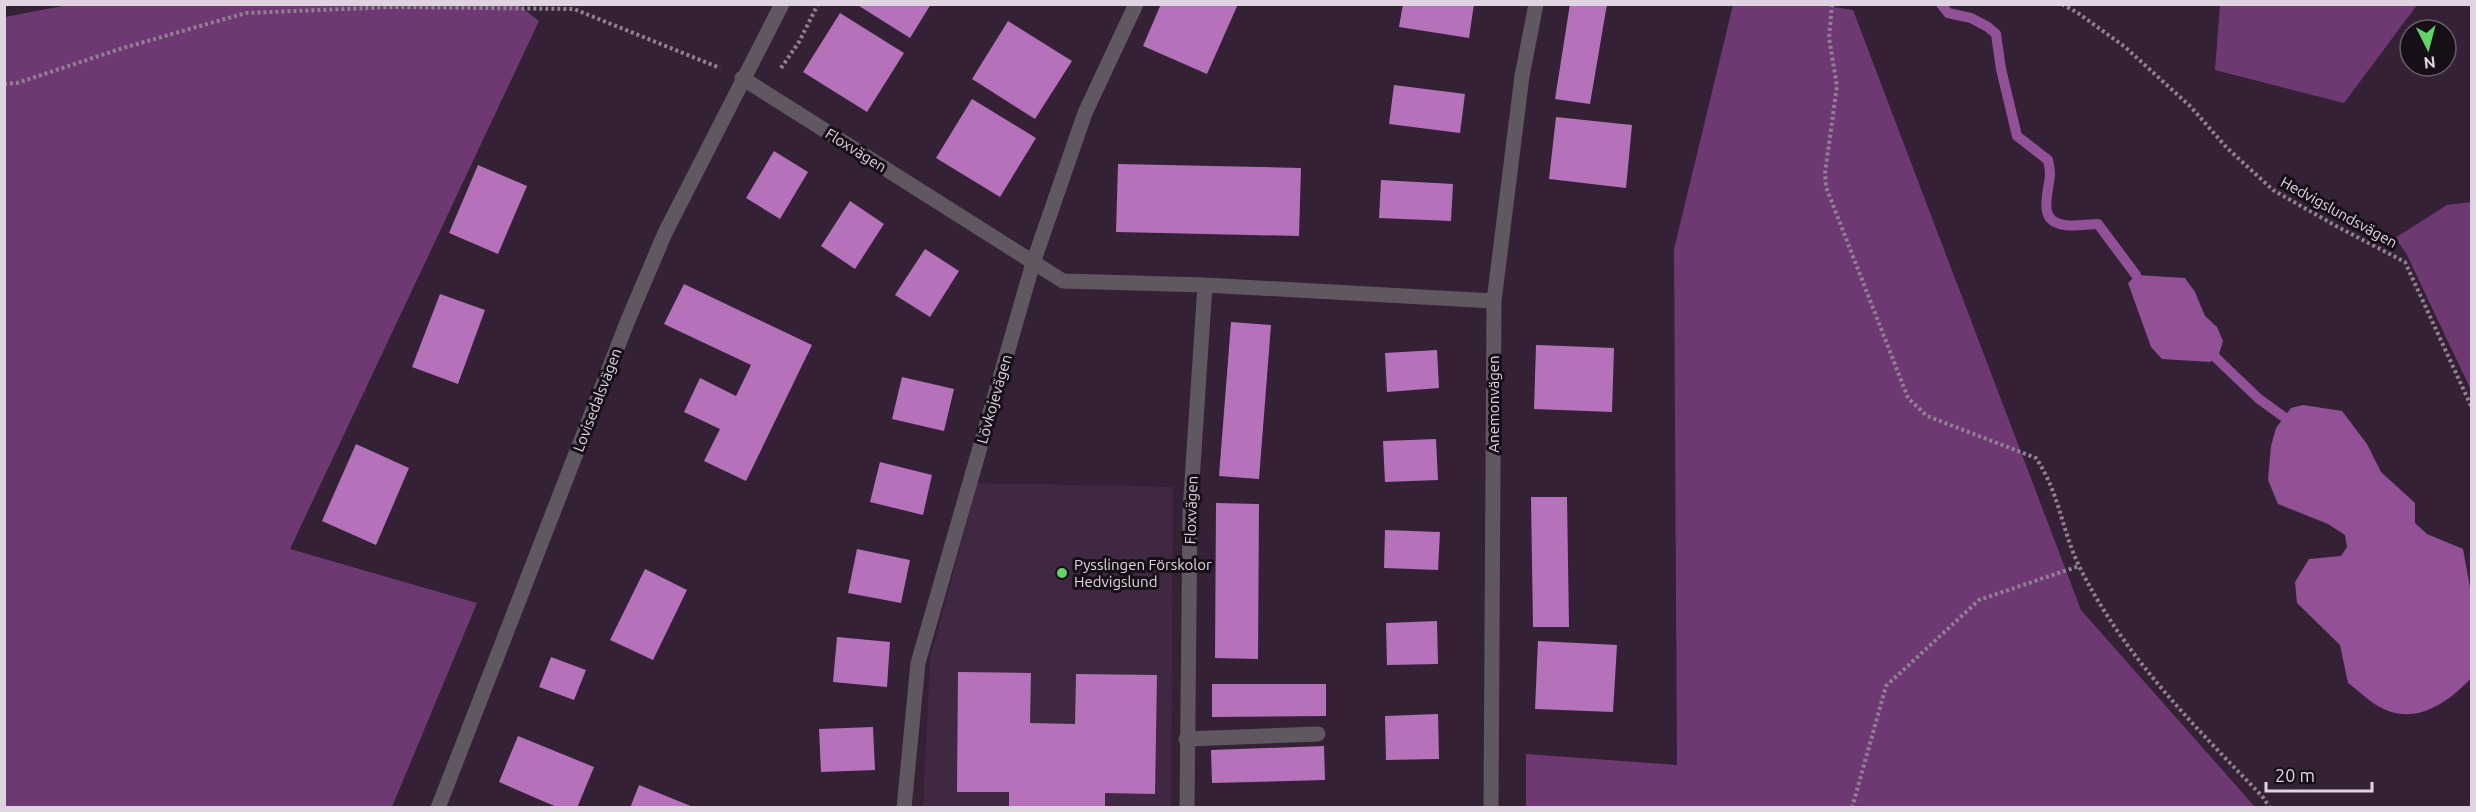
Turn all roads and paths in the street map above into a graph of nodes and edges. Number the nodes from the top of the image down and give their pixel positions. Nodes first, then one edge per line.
1 (782, 4) edge
2 (1136, 4) edge
3 (1536, 4) edge
4 (1832, 4) edge
5 (2062, 4) edge
6 (742, 78) junction
7 (4, 84) edge
8 (1033, 263) junction
9 (1205, 285) junction
10 (1494, 302) junction
11 (2472, 408) edge
12 (2079, 566) junction
13 (1318, 734) dead end
14 (1186, 739) junction
15 (438, 807) edge
16 (904, 807) edge
17 (1187, 807) edge
18 (1491, 807) edge
19 (1852, 807) edge
20 (2270, 807) edge

1 - 6 street, Lovisedalsvägen
2 - 8 street, Lövkojevägen
3 - 10 street, Anemonvägen
4 - 12 path
5 - 11 path, Hedvigslundsvägen
6 - 7 path
6 - 8 street, Floxvägen
6 - 15 street, Lovisedalsvägen
8 - 9 street, Floxvägen
8 - 16 street, Lövkojevägen
9 - 10 street, Floxvägen
9 - 14 street, Floxvägen
10 - 18 street, Anemonvägen
12 - 19 path
12 - 20 path
13 - 14 street
14 - 17 street, Floxvägen

